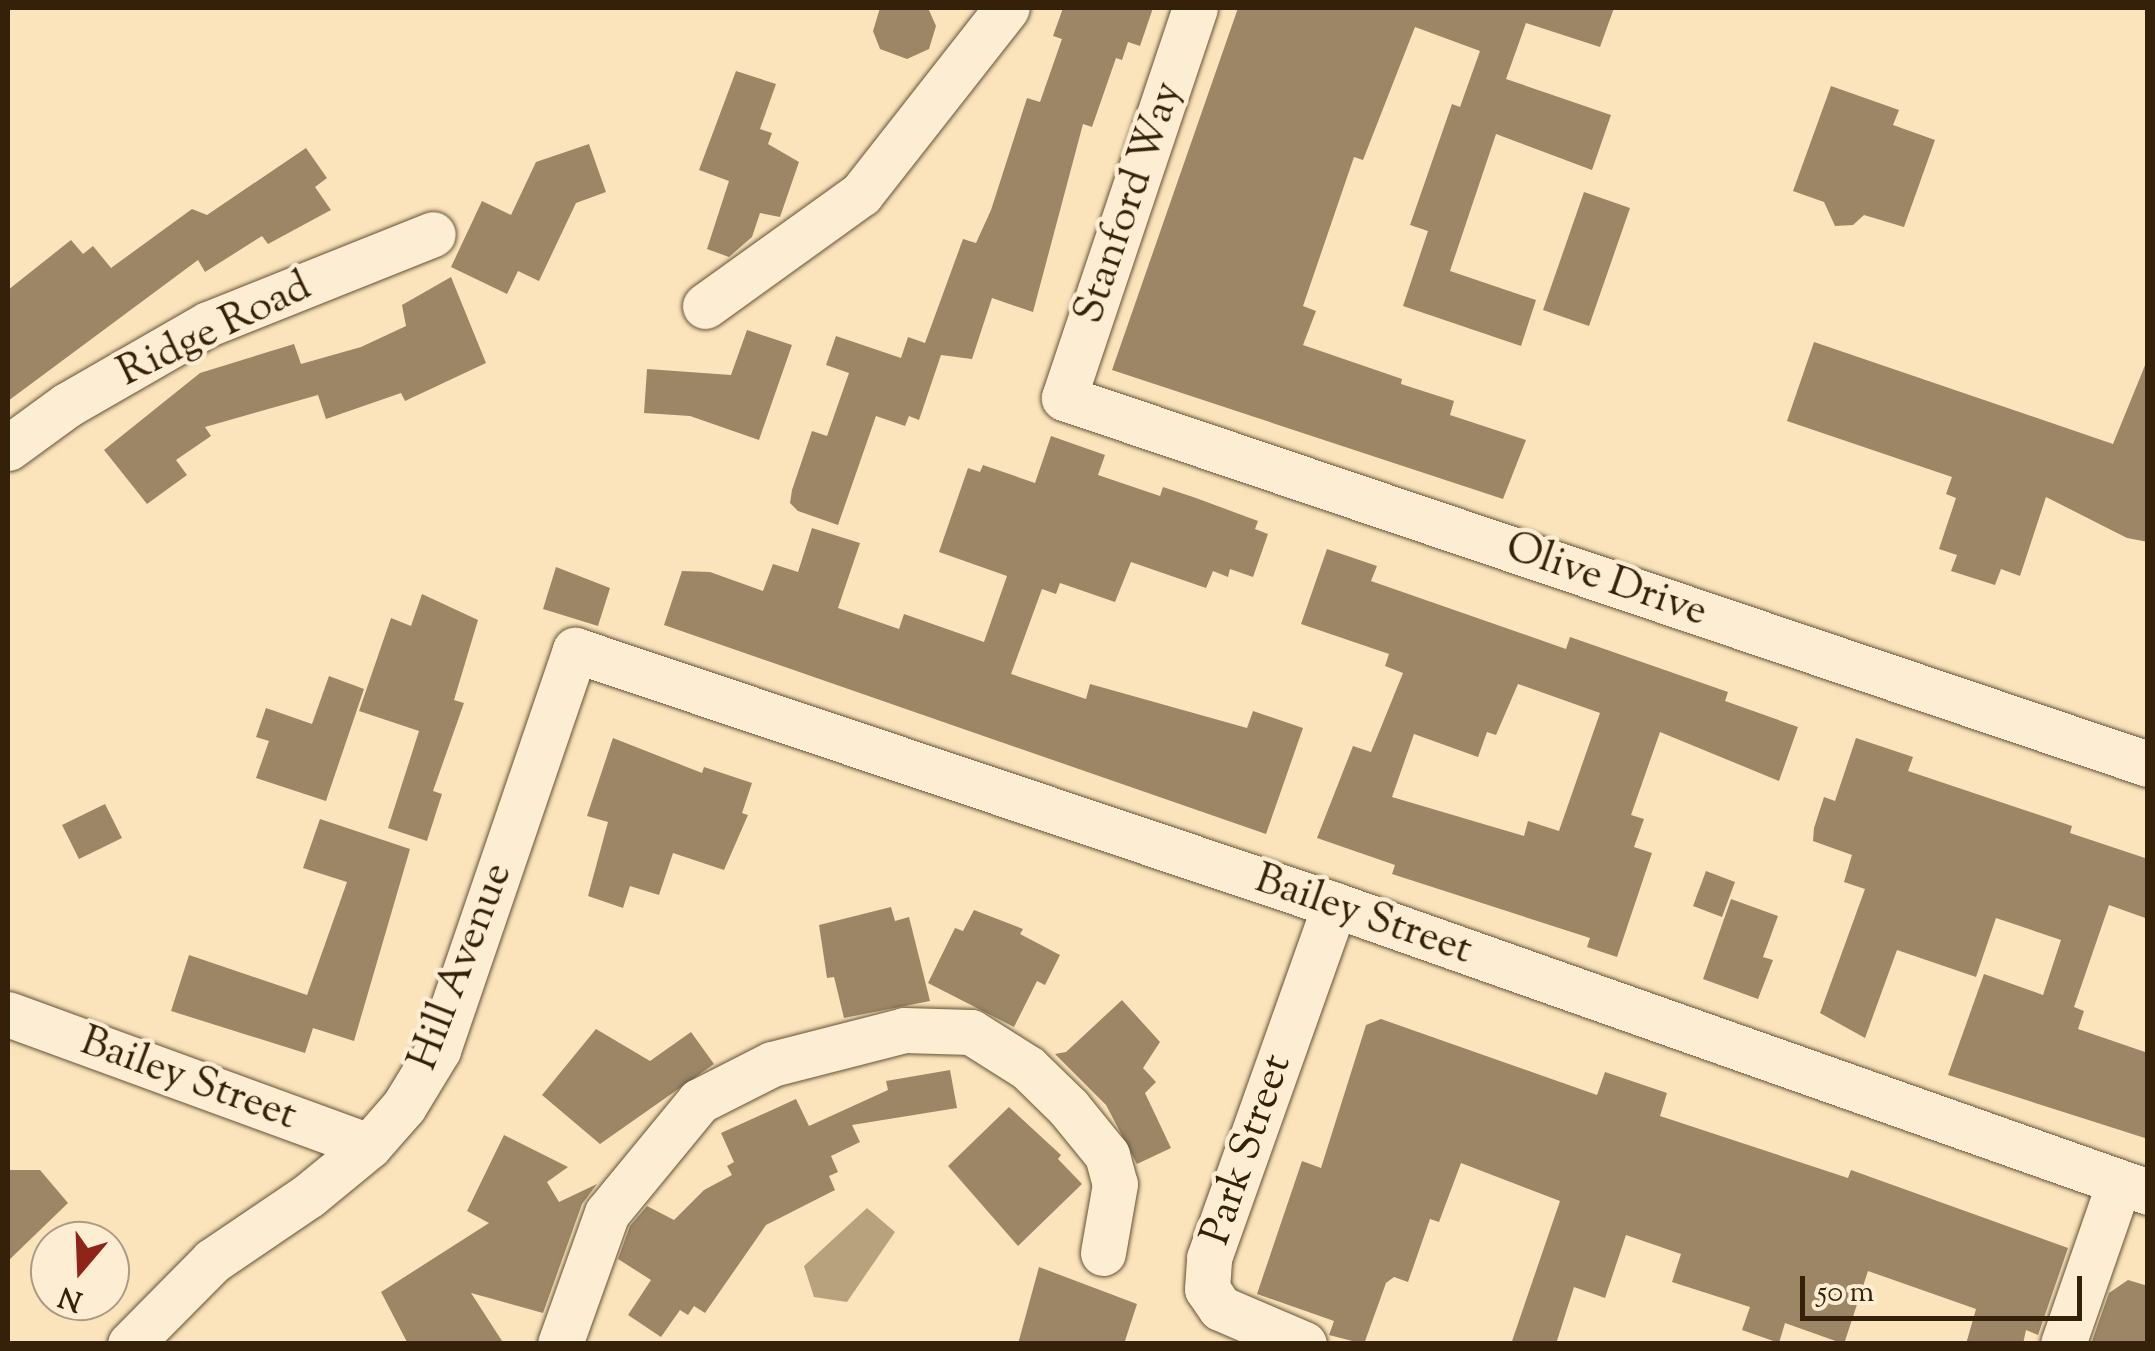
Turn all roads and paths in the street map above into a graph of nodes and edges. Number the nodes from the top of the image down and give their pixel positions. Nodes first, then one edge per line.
1 (1007, 8) edge
2 (1195, 8) edge
3 (432, 234) dead end
4 (705, 306) dead end
5 (1064, 398) joint
6 (8, 448) edge
7 (575, 650) joint
8 (2148, 764) edge
9 (1335, 905) junction
10 (8, 1014) edge
11 (369, 1146) junction
12 (2133, 1188) edge
13 (1103, 1253) dead end
14 (130, 1344) edge
15 (560, 1344) edge
16 (1304, 1344) edge
17 (2063, 1344) edge

1 - 4 street
2 - 5 street, Stanford Way
3 - 6 street, Ridge Road
5 - 8 street, Olive Drive
7 - 9 street, Bailey Street
7 - 11 street, Hill Avenue
9 - 12 street, Bailey Street
9 - 16 street, Park Street
10 - 11 street, Bailey Street
11 - 14 street, Hill Avenue
12 - 17 street
13 - 15 street

